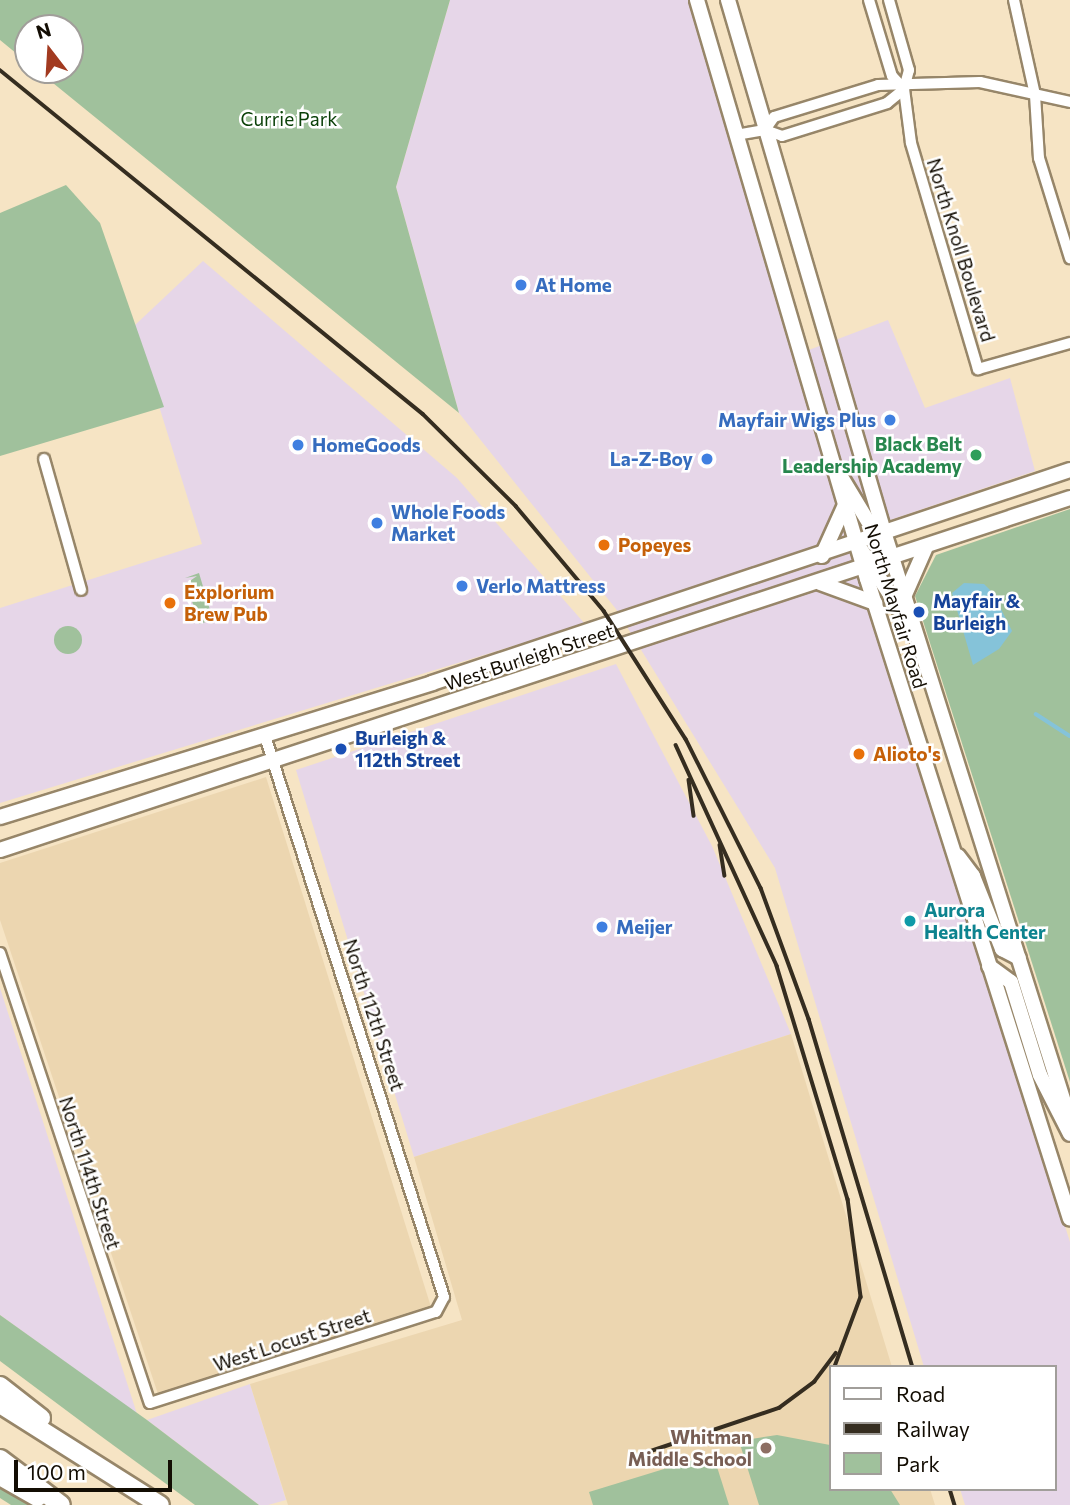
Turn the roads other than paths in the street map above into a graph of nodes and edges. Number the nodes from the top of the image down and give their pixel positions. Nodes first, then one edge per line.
1 (696, 0) edge
2 (728, 0) edge
3 (869, 0) edge
4 (889, 0) edge
5 (1014, 0) edge
6 (904, 89) junction
7 (1035, 95) junction
8 (1070, 102) edge
9 (765, 130) junction
10 (736, 135) junction
11 (1070, 258) edge
12 (1070, 343) edge
13 (44, 459) dead end
14 (833, 466) junction
15 (1070, 470) edge
16 (1070, 498) edge
17 (845, 505) junction
18 (880, 537) junction
19 (857, 544) junction
20 (926, 547) junction
21 (822, 556) junction
22 (892, 559) junction
23 (869, 567) junction
24 (820, 583) junction
25 (81, 590) dead end
26 (904, 597) junction
27 (875, 603) junction
28 (916, 634) junction
29 (265, 736) junction
30 (273, 759) junction
31 (0, 817) edge
32 (951, 846) junction
33 (0, 850) edge
34 (0, 953) edge
35 (1019, 958) junction
36 (989, 966) junction
37 (1070, 1121) edge
38 (1070, 1133) edge
39 (1049, 1154) junction
40 (1070, 1195) edge
41 (1070, 1219) edge
42 (443, 1306) joint
43 (0, 1386) edge
44 (150, 1403) joint
45 (0, 1404) edge
46 (0, 1459) edge
47 (101, 1467) junction
48 (0, 1476) edge
49 (55, 1505) edge
50 (61, 1505) edge
51 (160, 1505) edge

1 - 10 main road, North Mayfair Road
2 - 9 main road, North Mayfair Road
3 - 6 street, North Knoll Boulevard
4 - 6 street, North Knoll Boulevard
5 - 7 street
6 - 7 street
6 - 9 street
6 - 9 street
6 - 12 street, North Knoll Boulevard
7 - 8 street
7 - 11 street
9 - 10 street
9 - 18 main road, North Mayfair Road
10 - 14 main road, North Mayfair Road
13 - 25 street
14 - 17 main road, North Mayfair Road
14 - 18 main road
15 - 18 main road, West Burleigh Street
16 - 20 main road, West Burleigh Street
17 - 19 main road, North Mayfair Road
17 - 21 main road
18 - 19 main road, West Burleigh Street
18 - 22 main road
19 - 21 main road, West Burleigh Street
19 - 23 main road
20 - 22 main road, West Burleigh Street
20 - 26 main road
21 - 29 main road, West Burleigh Street
22 - 23 main road, West Burleigh Street
22 - 26 main road, North Mayfair Road
23 - 24 main road, West Burleigh Street
23 - 27 main road, North Mayfair Road
23 - 28 main road
24 - 27 main road
24 - 30 main road, West Burleigh Street
26 - 28 main road, North Mayfair Road
27 - 32 main road, North Mayfair Road
28 - 35 main road, North Mayfair Road
29 - 30 street, North 112th Street
29 - 31 main road, West Burleigh Street
30 - 33 main road, West Burleigh Street
30 - 42 street, North 112th Street
32 - 35 main road
32 - 36 main road, North Mayfair Road
34 - 44 street, North 114th Street
35 - 37 main road, North Mayfair Road
36 - 38 main road
36 - 39 main road, North Mayfair Road
39 - 40 main road
39 - 41 main road, North Mayfair Road
42 - 44 street, West Locust Street
43 - 47 highway
45 - 47 highway
46 - 50 highway
47 - 51 highway
48 - 49 highway

